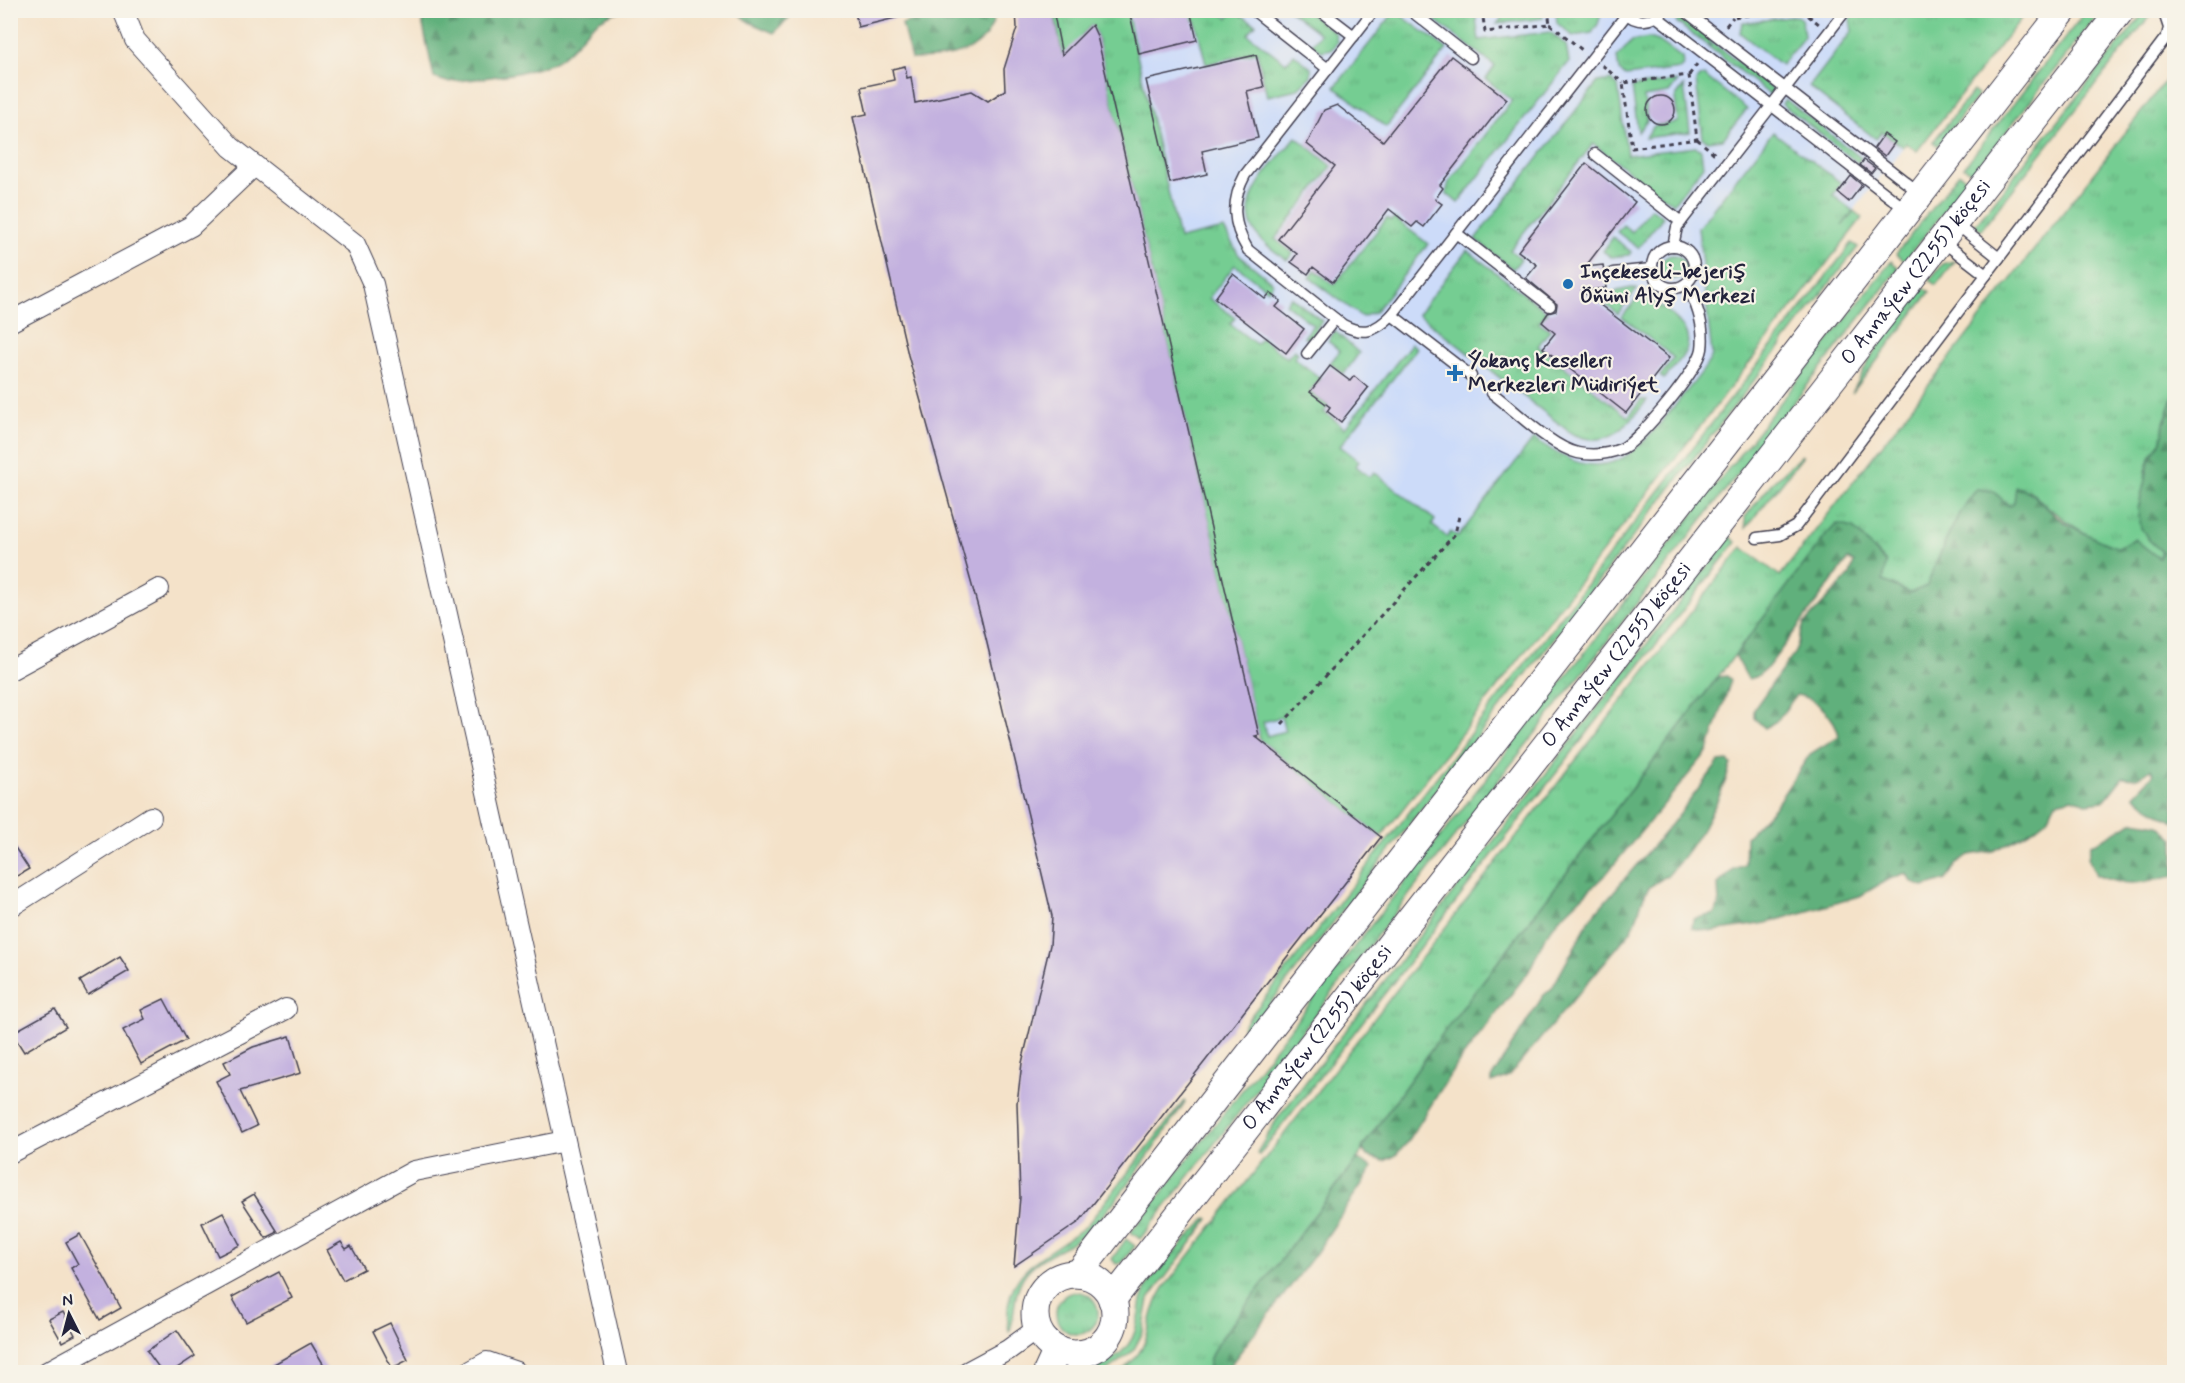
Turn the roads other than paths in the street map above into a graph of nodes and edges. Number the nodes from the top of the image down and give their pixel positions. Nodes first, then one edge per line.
1 (123, 10) edge
2 (1253, 10) edge
3 (1320, 10) edge
4 (1374, 10) edge
5 (1410, 10) edge
6 (1684, 10) edge
7 (1846, 10) edge
8 (2064, 10) edge
9 (2121, 10) edge
10 (1624, 13) edge
11 (2164, 13) dead end
12 (1661, 14) edge
13 (1354, 36) junction
14 (1471, 58) dead end
15 (1328, 69) junction
16 (1785, 89) junction
17 (1772, 106) junction
18 (1594, 154) dead end
19 (254, 166) junction
20 (1915, 202) junction
21 (1681, 222) junction
22 (1948, 232) junction
23 (1456, 233) junction
24 (1673, 246) junction
25 (1999, 258) junction
26 (1651, 269) junction
27 (1613, 273) dead end
28 (1986, 275) junction
29 (1686, 284) junction
30 (1550, 306) dead end
31 (1392, 315) junction
32 (1335, 319) junction
33 (10, 322) edge
34 (1307, 354) dead end
35 (1471, 376) dead end
36 (1492, 393) dead end
37 (1757, 538) dead end
38 (159, 589) dead end
39 (10, 670) edge
40 (151, 817) dead end
41 (10, 906) edge
42 (286, 1009) dead end
43 (565, 1140) junction
44 (10, 1153) edge
45 (1078, 1274) junction
46 (1112, 1300) junction
47 (1037, 1329) junction
48 (1052, 1361) edge
49 (47, 1372) edge
50 (469, 1372) edge
51 (516, 1372) edge
52 (616, 1372) edge
53 (968, 1372) edge

1 - 19 street
2 - 15 lane
3 - 13 lane
4 - 13 lane
5 - 14 lane
6 - 16 lane
7 - 16 lane
8 - 20 main road, O Annaýew (2255) köçesi
9 - 22 main road, O Annaýew (2255) köçesi
10 - 12 lane
10 - 23 lane
11 - 25 lane
12 - 17 lane
13 - 15 lane
15 - 32 lane
16 - 17 lane
16 - 20 lane
17 - 20 lane
17 - 21 lane
18 - 21 lane
19 - 33 street
19 - 43 street
20 - 45 main road, O Annaýew (2255) köçesi
21 - 24 lane
22 - 25 lane
22 - 28 lane
22 - 46 main road, O Annaýew (2255) köçesi
23 - 30 lane
23 - 31 lane
24 - 26 lane
24 - 29 lane
25 - 28 lane
26 - 27 lane
26 - 29 lane
28 - 37 lane
29 - 36 lane
31 - 32 lane
31 - 35 lane
32 - 34 lane
38 - 39 street
40 - 41 street
42 - 44 street
43 - 49 street
43 - 52 street
45 - 46 main road
45 - 47 main road
46 - 48 main road
47 - 48 main road
47 - 53 street
50 - 51 street

